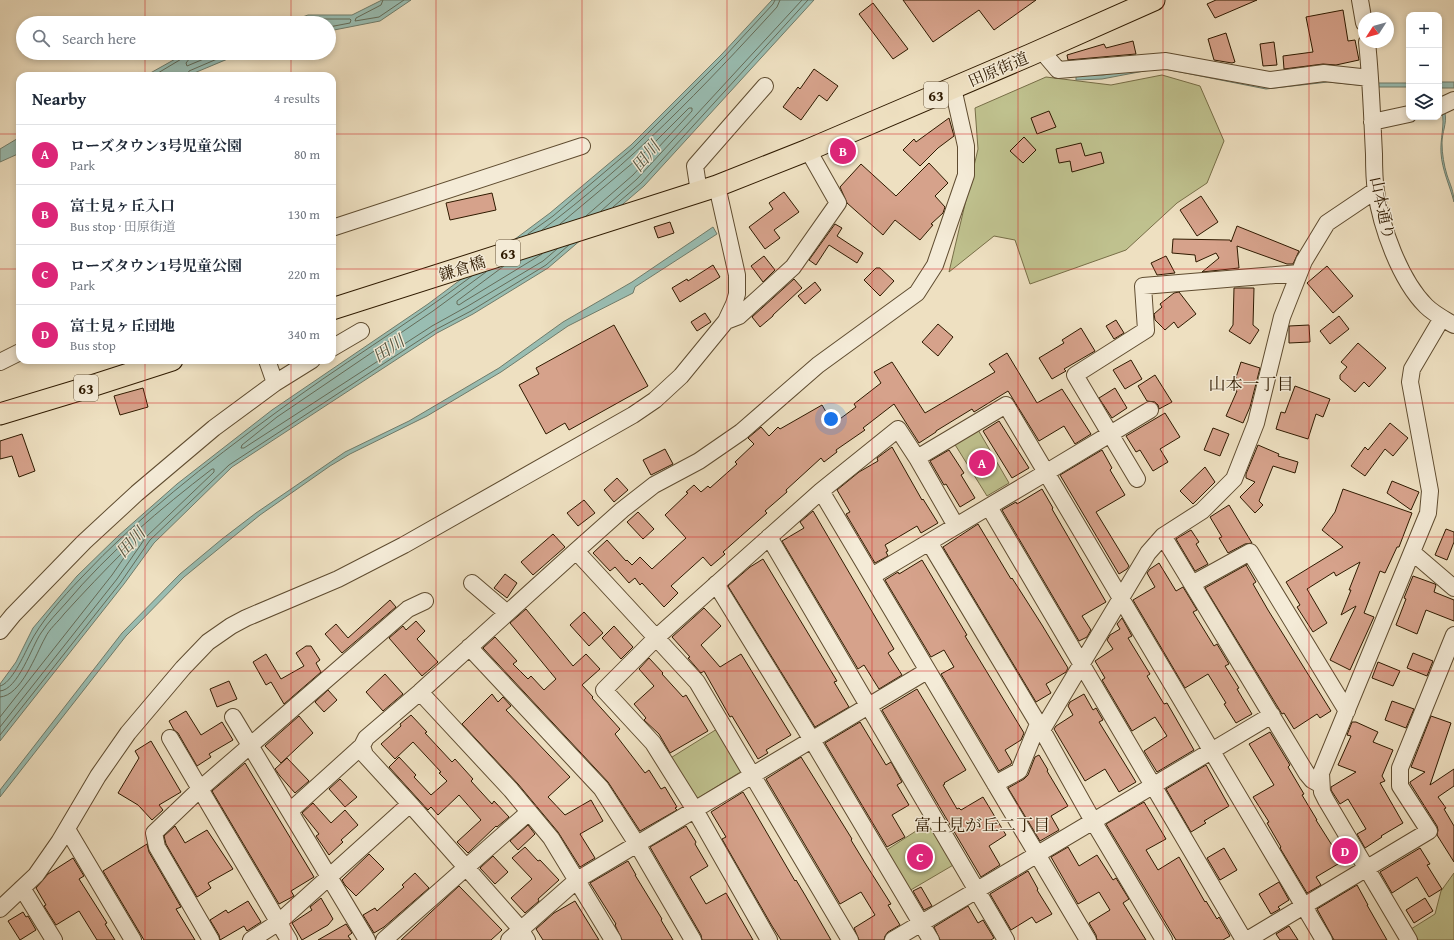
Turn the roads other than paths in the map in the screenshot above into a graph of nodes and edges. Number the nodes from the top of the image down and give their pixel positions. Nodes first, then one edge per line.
1 (1154, 0) edge
2 (1360, 0) edge
3 (1362, 12) edge
4 (1367, 48) edge
5 (1041, 50) junction
6 (1370, 78) junction
7 (765, 86) dead end
8 (953, 88) junction
9 (1454, 100) edge
10 (1442, 106) edge
11 (1406, 115) edge
12 (1372, 122) junction
13 (582, 146) dead end
14 (808, 150) junction
15 (1376, 190) junction
16 (700, 192) junction
17 (336, 227) edge
18 (1299, 273) junction
19 (336, 308) edge
20 (726, 321) junction
21 (1448, 321) edge
22 (361, 331) dead end
23 (336, 346) edge
24 (16, 354) edge
25 (0, 362) edge
26 (160, 364) edge
27 (268, 364) edge
28 (306, 364) edge
29 (275, 383) junction
30 (1150, 410) dead end
31 (0, 414) edge
32 (1110, 434) junction
33 (917, 458) junction
34 (1047, 472) junction
35 (1137, 479) dead end
36 (821, 491) junction
37 (989, 506) junction
38 (956, 526) junction
39 (1163, 536) junction
40 (769, 537) junction
41 (930, 542) junction
42 (576, 550) junction
43 (1412, 552) junction
44 (872, 576) junction
45 (472, 583) dead end
46 (716, 584) junction
47 (1192, 584) junction
48 (1454, 588) edge
49 (1121, 598) junction
50 (425, 601) dead end
51 (507, 613) junction
52 (0, 631) edge
53 (1454, 635) edge
54 (657, 637) junction
55 (469, 647) junction
56 (1082, 664) junction
57 (927, 671) junction
58 (420, 692) junction
59 (869, 706) junction
60 (1346, 711) junction
61 (1272, 715) junction
62 (233, 717) dead end
63 (1040, 727) junction
64 (170, 738) dead end
65 (812, 740) junction
66 (251, 745) junction
67 (362, 746) junction
68 (1212, 750) junction
69 (752, 775) junction
70 (995, 784) junction
71 (1321, 784) junction
72 (1154, 785) junction
73 (200, 789) junction
74 (410, 804) junction
75 (694, 810) junction
76 (290, 811) junction
77 (529, 812) junction
78 (1093, 821) junction
79 (67, 829) junction
80 (637, 844) junction
81 (1037, 854) junction
82 (467, 868) junction
83 (1366, 869) junction
84 (329, 876) junction
85 (577, 880) junction
86 (22, 888) junction
87 (977, 890) junction
88 (1304, 906) junction
89 (0, 909) edge
90 (279, 922) junction
91 (921, 923) junction
92 (524, 935) edge
93 (54, 940) edge
94 (133, 940) edge
95 (211, 940) edge
96 (251, 940) edge
97 (289, 940) edge
98 (367, 940) edge
99 (384, 940) edge
100 (508, 940) edge
101 (613, 940) edge
102 (693, 940) edge
103 (769, 940) edge
104 (850, 940) edge
105 (893, 940) edge
106 (931, 940) edge
107 (1006, 940) edge
108 (1088, 940) edge
109 (1164, 940) edge
110 (1244, 940) edge
111 (1247, 940) edge
112 (1324, 940) edge
113 (1408, 940) edge

1 - 5 main road, 田原街道 / 63
2 - 3 street
4 - 6 street, 山本通り
5 - 6 street
5 - 8 main road, 田原街道 / 63
6 - 12 street, 山本通り
7 - 16 street
8 - 14 main road, 田原街道 / 63
8 - 42 street
9 - 10 street
11 - 12 street
12 - 15 street, 山本通り
13 - 17 street
14 - 16 main road, 田原街道 / 63
14 - 20 street
15 - 18 street
15 - 21 street, 山本通り
16 - 19 main road, 鎌倉橋 / 63
16 - 20 street
18 - 32 street
18 - 39 street
20 - 79 street
21 - 43 street
22 - 23 street
24 - 25 street
26 - 31 main road, 63
27 - 29 street
28 - 29 street
29 - 52 street
30 - 32 street
32 - 34 street
32 - 35 street
33 - 34 street
33 - 36 street
33 - 38 street
34 - 37 street
34 - 49 street
36 - 40 street
36 - 44 street
37 - 38 street
37 - 56 street
38 - 41 street
39 - 47 street
39 - 49 street
40 - 46 street
40 - 59 street
41 - 44 street
41 - 63 street
42 - 51 street
42 - 54 street
43 - 48 street
43 - 60 street
44 - 57 street
45 - 51 street
46 - 54 street
46 - 65 street
47 - 60 street
47 - 61 street
49 - 56 street
49 - 68 street
50 - 66 street
51 - 55 street
53 - 83 street
54 - 69 street
54 - 75 street
55 - 58 street
55 - 80 street
56 - 63 street
56 - 72 street
57 - 59 street
57 - 70 street
58 - 67 street
58 - 77 street
59 - 65 street
59 - 87 street
60 - 71 street
61 - 68 street
61 - 71 street
62 - 66 street
63 - 70 street
63 - 78 street
64 - 73 street
65 - 69 street
65 - 91 street
66 - 73 street
66 - 76 street
67 - 74 street
67 - 76 street
68 - 72 street
68 - 88 street
69 - 75 street
69 - 104 street
70 - 81 street
71 - 83 street
72 - 78 street
72 - 110 street
73 - 90 street
73 - 95 street
74 - 82 street
74 - 84 street
75 - 80 street
75 - 103 street
76 - 84 street
77 - 82 street
77 - 85 street
78 - 81 street
78 - 109 street
79 - 86 street
79 - 94 street
80 - 85 street
80 - 102 street
81 - 87 street
81 - 108 street
82 - 92 street
82 - 99 street
83 - 88 street
83 - 113 street
84 - 90 street
84 - 98 street
85 - 92 street
85 - 101 street
86 - 89 street
86 - 93 street
87 - 91 street
87 - 107 street
88 - 111 street
88 - 112 street
90 - 96 street
90 - 97 street
91 - 105 street
91 - 106 street
92 - 100 street

